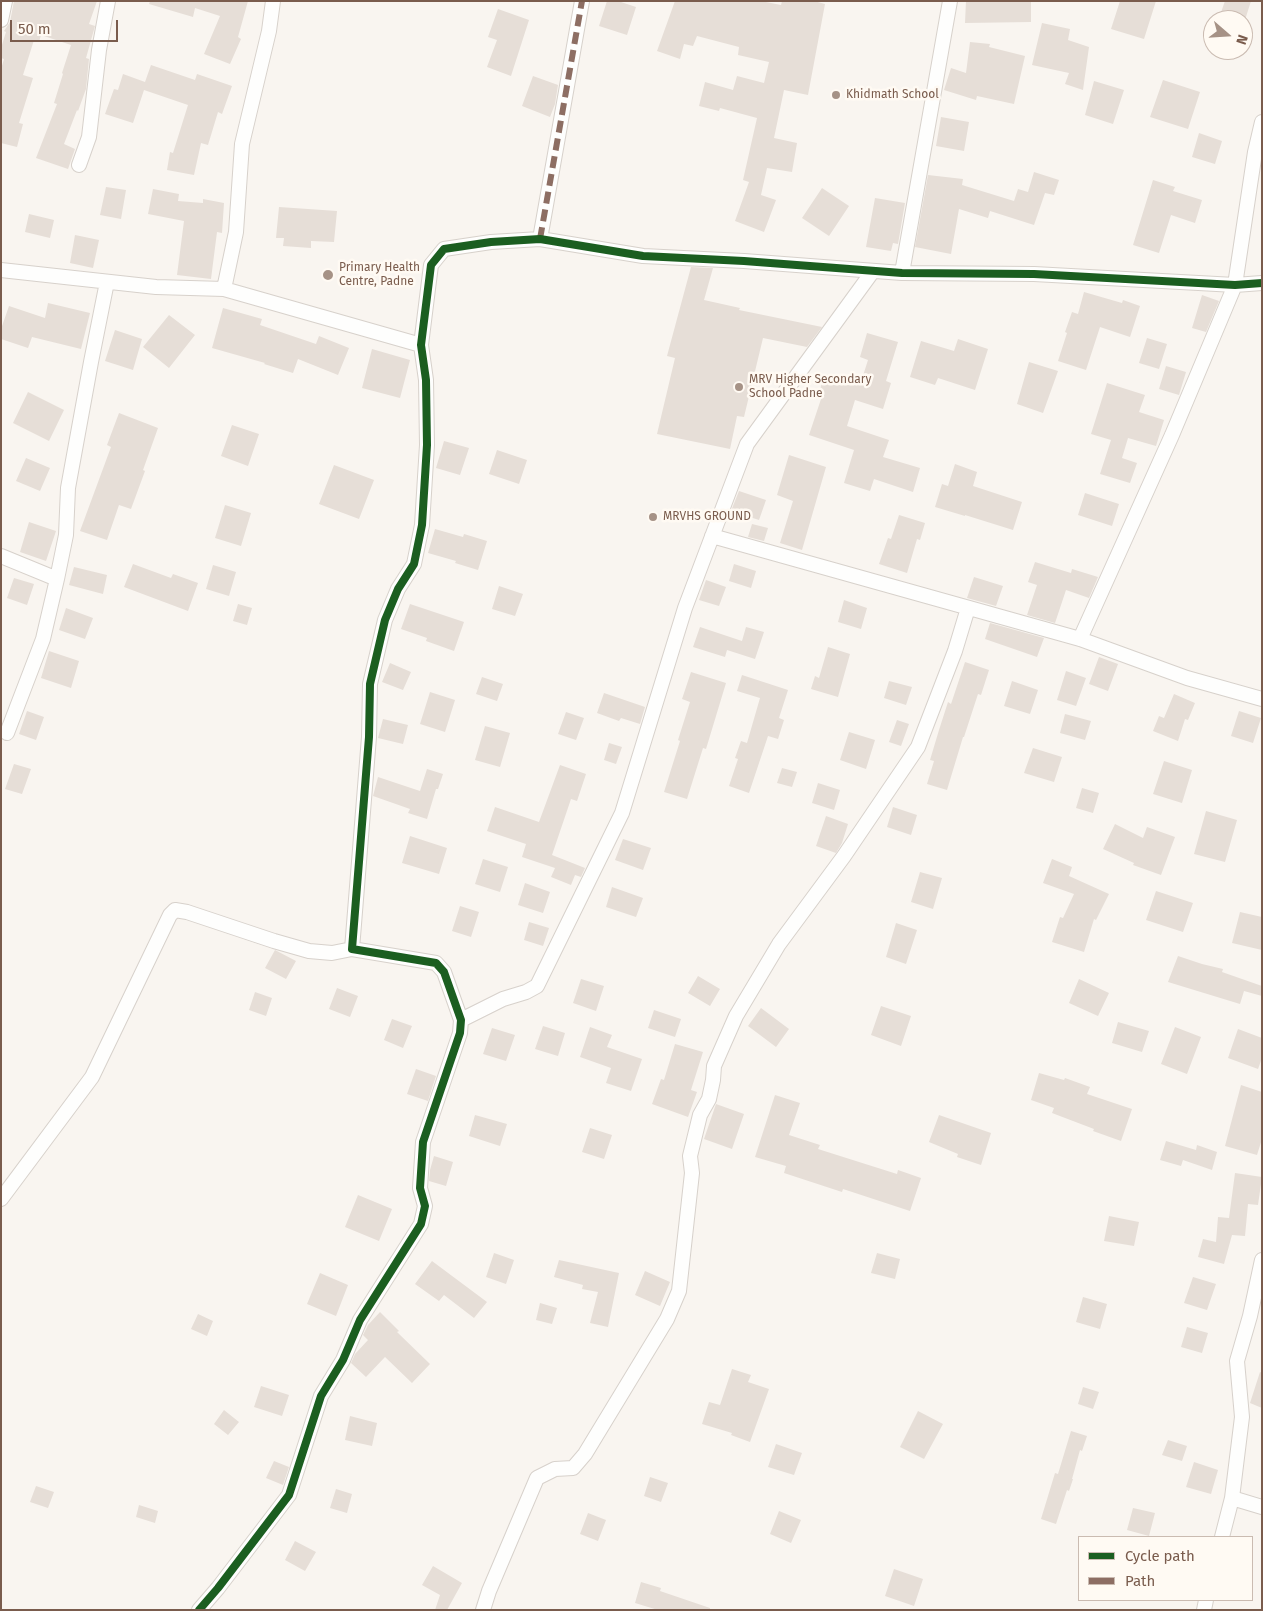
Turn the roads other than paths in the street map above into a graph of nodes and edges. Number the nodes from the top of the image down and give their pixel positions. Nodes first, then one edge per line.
1 (5, 1) edge
2 (108, 1) edge
3 (273, 1) edge
4 (582, 1) edge
5 (950, 1) edge
6 (1, 20) edge
7 (1262, 122) edge
8 (79, 166) dead end
9 (540, 239) junction
10 (1, 270) edge
11 (873, 271) junction
12 (902, 273) junction
13 (107, 282) junction
14 (1262, 283) edge
15 (1234, 285) junction
16 (224, 289) junction
17 (421, 345) junction
18 (712, 536) junction
19 (1, 556) edge
20 (57, 579) junction
21 (968, 608) junction
22 (1080, 640) junction
23 (1262, 699) edge
24 (7, 733) dead end
25 (352, 949) junction
26 (462, 1020) junction
27 (1, 1199) edge
28 (1262, 1260) edge
29 (1232, 1498) junction
30 (1262, 1507) edge
31 (1222, 1536) edge
32 (198, 1610) edge
33 (482, 1610) edge

1 - 6 street
2 - 8 street
3 - 16 street
4 - 9 street
5 - 12 street
7 - 15 street
9 - 11 street
9 - 17 street
10 - 13 street
11 - 12 street
11 - 18 street
12 - 15 street
13 - 16 street
13 - 20 street
14 - 15 street
15 - 22 street
16 - 17 street
17 - 25 street
18 - 21 street
18 - 26 street
19 - 20 street
20 - 24 street
21 - 22 street
21 - 33 street
22 - 23 street
25 - 26 street
25 - 27 street
26 - 32 street
28 - 29 street
29 - 30 street
29 - 31 street

